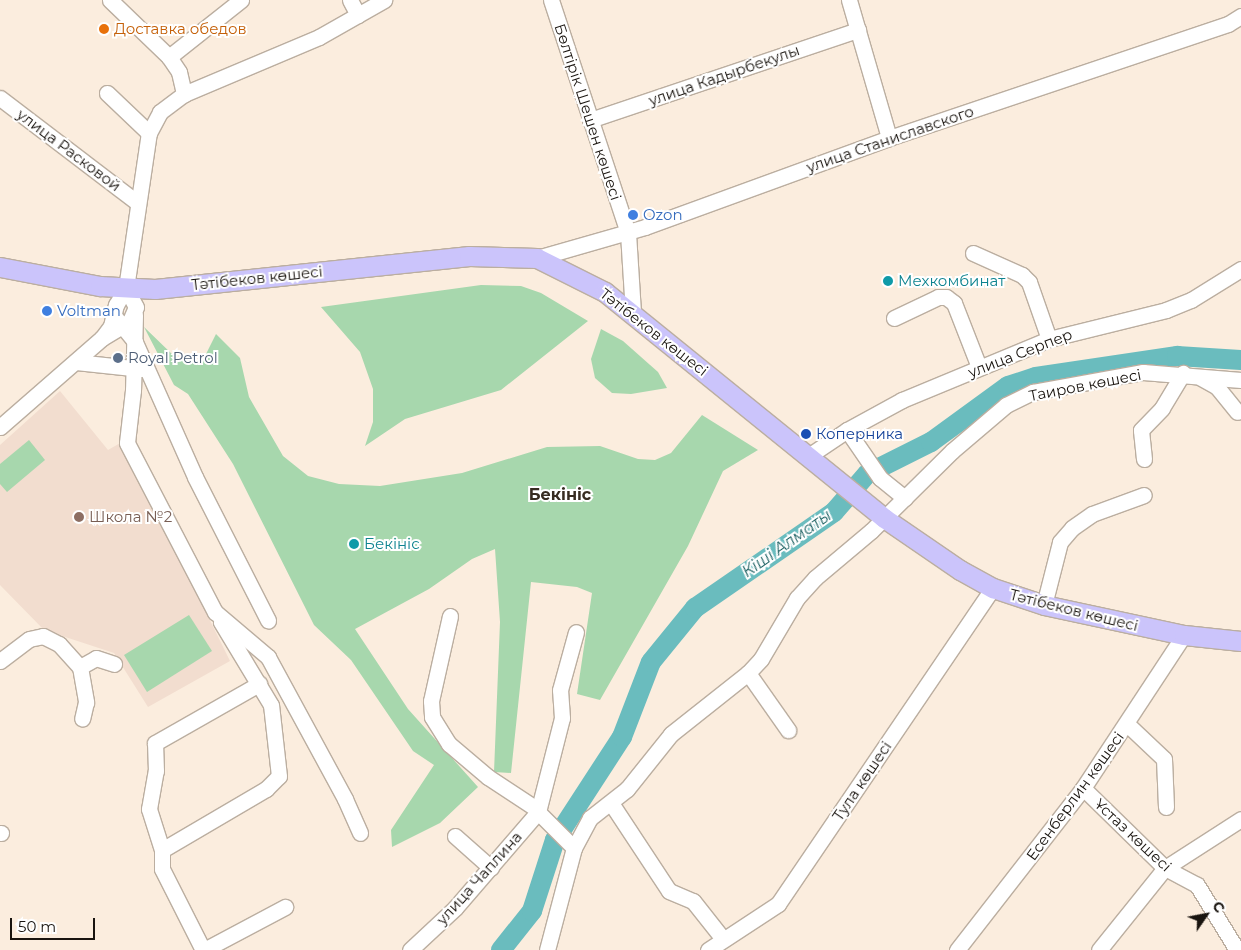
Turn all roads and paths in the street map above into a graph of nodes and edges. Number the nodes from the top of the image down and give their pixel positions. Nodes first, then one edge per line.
1 (110, 0) edge
2 (241, 0) edge
3 (350, 0) edge
4 (384, 0) edge
5 (551, 0) edge
6 (849, 0) edge
7 (358, 15) junction
8 (1241, 16) edge
9 (858, 30) junction
10 (169, 57) junction
11 (107, 93) dead end
12 (184, 94) junction
13 (0, 98) edge
14 (590, 120) junction
15 (149, 133) junction
16 (890, 138) junction
17 (138, 202) junction
18 (628, 233) junction
19 (973, 253) dead end
20 (537, 258) junction
21 (0, 267) edge
22 (1241, 269) edge
23 (126, 288) junction
24 (633, 313) junction
25 (135, 315) junction
26 (894, 318) dead end
27 (119, 322) junction
28 (1049, 339) junction
29 (135, 342) junction
30 (76, 362) junction
31 (979, 367) junction
32 (141, 369) junction
33 (1188, 373) junction
34 (1241, 380) edge
35 (1237, 412) dead end
36 (0, 427) edge
37 (847, 430) junction
38 (808, 457) junction
39 (1144, 459) dead end
40 (1144, 494) dead end
41 (905, 498) junction
42 (884, 518) junction
43 (993, 588) junction
44 (1044, 605) junction
45 (216, 612) junction
46 (450, 616) dead end
47 (268, 620) dead end
48 (576, 632) dead end
49 (1184, 635) junction
50 (1241, 641) edge
51 (5, 656) edge
52 (114, 664) dead end
53 (80, 667) junction
54 (748, 673) junction
55 (259, 684) junction
56 (82, 719) dead end
57 (1127, 724) junction
58 (788, 730) dead end
59 (1083, 788) junction
60 (611, 803) junction
61 (1166, 807) dead end
62 (541, 814) junction
63 (1241, 819) edge
64 (360, 833) dead end
65 (455, 836) dead end
66 (570, 844) junction
67 (162, 850) junction
68 (491, 868) junction
69 (1165, 868) junction
70 (285, 906) dead end
71 (723, 939) junction
72 (204, 950) edge
73 (410, 950) edge
74 (547, 950) edge
75 (708, 950) edge
76 (957, 950) edge
77 (1099, 950) edge
78 (1237, 950) edge

1 - 10 street
2 - 10 street
3 - 7 street
4 - 7 street
5 - 14 street, Бөлтірік Шешен көшесі
6 - 9 street
7 - 12 street
8 - 16 street, улица Станиславского
9 - 14 street, улица Кадырбекулы
9 - 16 street
10 - 12 street
11 - 15 street
12 - 15 street
13 - 17 street, улица Расковой
14 - 18 street, Бөлтірік Шешен көшесі
15 - 17 street
16 - 18 street, улица Станиславского
17 - 23 street
18 - 20 street, улица Станиславского
18 - 24 street, Бөлтірік Шешен көшесі
19 - 28 street
20 - 23 main road, Тәтібеков көшесі
20 - 24 main road, Тәтібеков көшесі
21 - 23 main road, Тәтібеков көшесі
22 - 28 street, улица Серпер
23 - 25 street
23 - 27 street
24 - 38 main road, Тәтібеков көшесі
25 - 27 street
25 - 29 street
26 - 31 street
27 - 29 street
27 - 30 street
28 - 31 street, улица Серпер
29 - 32 street
30 - 32 street
30 - 36 street
31 - 37 street, улица Серпер
32 - 45 street
32 - 47 street
33 - 34 street, Таиров көшесі
33 - 35 street
33 - 39 street
33 - 41 street, Таиров көшесі
37 - 38 street, улица Серпер
37 - 41 street
38 - 42 main road, Тәтібеков көшесі
40 - 44 street
41 - 42 street, Таиров көшесі
42 - 43 main road, Тәтібеков көшесі
42 - 54 street, Таиров көшесі
43 - 44 main road, Тәтібеков көшесі
43 - 71 street, Тула көшесі
44 - 49 main road, Тәтібеков көшесі
45 - 55 street
45 - 64 street
46 - 62 street
48 - 62 street
49 - 50 main road, Тәтібеков көшесі
49 - 57 street, Есенберлин көшесі
51 - 53 street
52 - 53 street
53 - 56 street
54 - 58 street
54 - 60 street, Таиров көшесі
55 - 67 street
55 - 67 street
57 - 59 street, Есенберлин көшесі
57 - 61 street
59 - 69 street, Ұстаз көшесі
59 - 76 street, Есенберлин көшесі
60 - 66 street, Таиров көшесі
60 - 71 street
62 - 66 street
62 - 68 street, улица Чаплина
63 - 69 street
65 - 68 street
66 - 74 street, Таиров көшесі
67 - 72 street
68 - 73 street, улица Чаплина
69 - 77 street
69 - 78 street, Ұстаз көшесі
70 - 72 street
71 - 75 street, Тула көшесі

